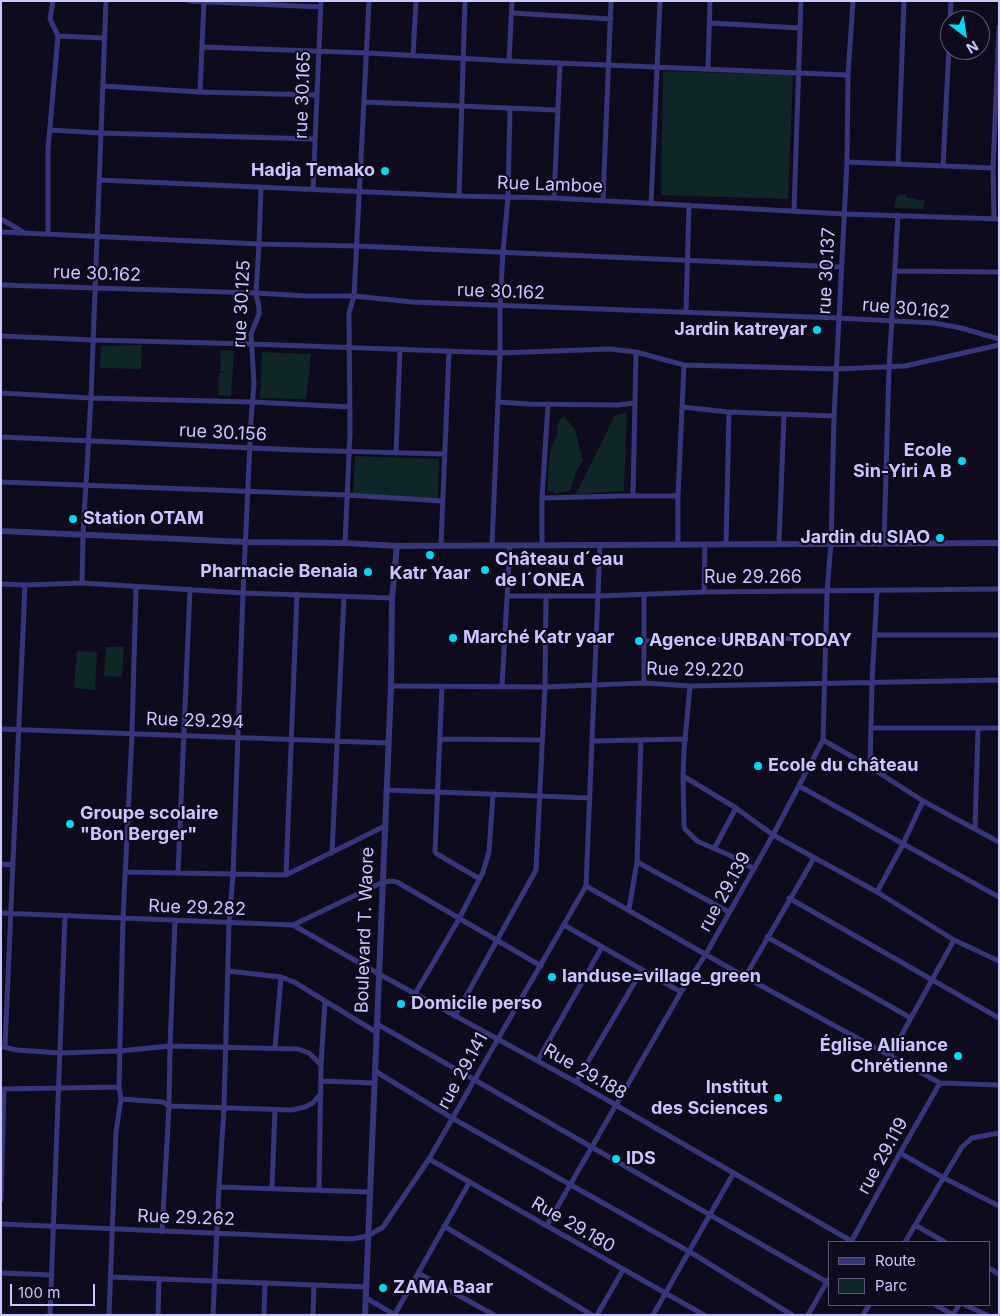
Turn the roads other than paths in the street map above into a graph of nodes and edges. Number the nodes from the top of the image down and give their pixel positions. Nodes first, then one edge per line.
1 (53, 1) edge
2 (106, 1) edge
3 (190, 1) edge
4 (369, 1) edge
5 (416, 1) edge
6 (465, 1) edge
7 (512, 1) edge
8 (610, 1) edge
9 (660, 1) edge
10 (710, 1) edge
11 (801, 1) edge
12 (852, 1) edge
13 (904, 1) edge
14 (204, 2) edge
15 (320, 4) edge
16 (512, 13) junction
17 (610, 19) junction
18 (710, 23) junction
19 (800, 28) junction
20 (999, 28) edge
21 (58, 36) junction
22 (104, 38) junction
23 (202, 48) junction
24 (319, 52) junction
25 (368, 53) junction
26 (413, 56) junction
27 (463, 58) junction
28 (948, 60) edge
29 (509, 61) junction
30 (560, 63) junction
31 (608, 65) junction
32 (657, 66) junction
33 (708, 68) junction
34 (799, 72) junction
35 (848, 75) junction
36 (998, 75) edge
37 (103, 86) junction
38 (200, 92) junction
39 (317, 96) junction
40 (364, 102) junction
41 (462, 105) junction
42 (510, 108) junction
43 (556, 110) junction
44 (50, 130) junction
45 (101, 133) junction
46 (315, 139) junction
47 (847, 162) junction
48 (898, 163) junction
49 (943, 166) junction
50 (993, 168) junction
51 (100, 180) junction
52 (261, 188) junction
53 (313, 189) junction
54 (360, 191) junction
55 (459, 196) junction
56 (508, 197) junction
57 (554, 198) junction
58 (603, 201) junction
59 (651, 204) junction
60 (689, 205) junction
61 (794, 210) junction
62 (844, 214) junction
63 (898, 215) junction
64 (996, 218) edge
65 (1, 219) edge
66 (1, 232) edge
67 (24, 232) junction
68 (48, 233) junction
69 (97, 237) junction
70 (260, 244) junction
71 (358, 246) junction
72 (503, 252) junction
73 (688, 260) junction
74 (840, 267) junction
75 (896, 271) junction
76 (999, 272) edge
77 (1, 285) edge
78 (95, 288) junction
79 (256, 293) junction
80 (354, 296) junction
81 (500, 306) junction
82 (686, 312) junction
83 (838, 318) junction
84 (891, 321) junction
85 (1, 336) edge
86 (999, 338) edge
87 (93, 340) junction
88 (251, 344) junction
89 (999, 345) edge
90 (350, 347) junction
91 (400, 349) junction
92 (450, 351) junction
93 (636, 352) junction
94 (500, 353) junction
95 (684, 365) junction
96 (889, 368) junction
97 (836, 369) junction
98 (1, 393) edge
99 (91, 398) junction
100 (253, 402) junction
101 (498, 402) junction
102 (634, 403) junction
103 (548, 404) junction
104 (350, 407) junction
105 (682, 407) junction
106 (729, 412) junction
107 (784, 414) junction
108 (834, 416) junction
109 (1, 437) edge
110 (88, 440) junction
111 (250, 448) junction
112 (349, 452) junction
113 (396, 453) junction
114 (444, 454) junction
115 (1, 482) edge
116 (86, 485) junction
117 (248, 492) junction
118 (348, 495) junction
119 (634, 496) junction
120 (678, 496) junction
121 (542, 498) junction
122 (442, 501) junction
123 (1, 532) edge
124 (82, 534) junction
125 (245, 542) junction
126 (344, 543) junction
127 (678, 543) junction
128 (726, 543) junction
129 (779, 543) junction
130 (831, 543) junction
131 (999, 543) edge
132 (492, 544) junction
133 (705, 544) junction
134 (884, 544) junction
135 (441, 545) junction
136 (510, 545) junction
137 (600, 545) junction
138 (397, 546) junction
139 (542, 546) junction
140 (82, 583) junction
141 (1, 584) edge
142 (25, 585) junction
143 (136, 588) junction
144 (190, 589) junction
145 (999, 589) edge
146 (877, 591) junction
147 (704, 592) junction
148 (827, 592) junction
149 (243, 593) junction
150 (297, 594) junction
151 (644, 595) junction
152 (344, 596) junction
153 (507, 596) junction
154 (546, 596) junction
155 (599, 596) junction
156 (392, 598) junction
157 (876, 635) junction
158 (999, 635) edge
159 (827, 638) junction
160 (644, 641) junction
161 (999, 680) edge
162 (872, 682) junction
163 (644, 683) junction
164 (826, 683) junction
165 (594, 685) junction
166 (391, 686) junction
167 (502, 686) junction
168 (690, 686) junction
169 (442, 687) junction
170 (545, 687) junction
171 (872, 728) junction
172 (978, 728) junction
173 (999, 728) edge
174 (1, 729) edge
175 (20, 729) junction
176 (132, 733) junction
177 (183, 734) junction
178 (238, 736) junction
179 (291, 739) junction
180 (440, 739) junction
181 (686, 739) junction
182 (542, 740) junction
183 (641, 740) junction
184 (823, 740) junction
185 (336, 741) junction
186 (593, 741) junction
187 (388, 743) junction
188 (870, 767) junction
189 (683, 776) junction
190 (799, 786) junction
191 (386, 790) junction
192 (438, 791) junction
193 (493, 794) junction
194 (540, 796) junction
195 (590, 798) junction
196 (922, 802) junction
197 (736, 808) junction
198 (384, 826) junction
199 (974, 829) junction
200 (773, 835) junction
201 (999, 842) edge
202 (903, 844) junction
203 (714, 849) junction
204 (332, 853) junction
205 (814, 858) junction
206 (637, 862) junction
207 (1, 864) edge
208 (13, 865) junction
209 (754, 869) junction
210 (126, 872) junction
211 (178, 873) junction
212 (232, 875) junction
213 (286, 875) junction
214 (480, 879) junction
215 (383, 882) junction
216 (586, 886) junction
217 (877, 892) junction
218 (999, 897) edge
219 (789, 898) junction
220 (629, 909) junction
221 (730, 912) junction
222 (1, 913) edge
223 (11, 914) junction
224 (65, 916) junction
225 (123, 918) junction
226 (459, 919) junction
227 (175, 921) junction
228 (229, 923) junction
229 (293, 925) junction
230 (564, 926) junction
231 (767, 937) junction
232 (954, 940) junction
233 (497, 941) junction
234 (602, 947) junction
235 (706, 954) junction
236 (999, 961) edge
237 (541, 966) junction
238 (642, 970) junction
239 (228, 971) junction
240 (379, 974) junction
241 (281, 976) junction
242 (745, 977) junction
243 (932, 980) junction
244 (681, 992) junction
245 (414, 994) junction
246 (325, 1001) junction
247 (455, 1016) junction
248 (911, 1018) junction
249 (999, 1018) edge
250 (377, 1024) junction
251 (376, 1032) junction
252 (497, 1039) junction
253 (170, 1046) junction
254 (226, 1046) junction
255 (3, 1047) edge
256 (275, 1048) junction
257 (119, 1051) junction
258 (60, 1053) junction
259 (890, 1056) junction
260 (538, 1060) junction
261 (321, 1065) junction
262 (375, 1071) junction
263 (474, 1079) junction
264 (322, 1081) junction
265 (576, 1082) junction
266 (374, 1083) junction
267 (940, 1083) junction
268 (999, 1085) edge
269 (119, 1087) junction
270 (58, 1088) junction
271 (3, 1089) edge
272 (321, 1093) junction
273 (120, 1099) junction
274 (169, 1106) junction
275 (616, 1106) junction
276 (224, 1108) junction
277 (275, 1110) junction
278 (452, 1118) junction
279 (999, 1133) edge
280 (593, 1147) junction
281 (900, 1153) junction
282 (429, 1159) junction
283 (733, 1174) junction
284 (942, 1177) junction
285 (469, 1183) junction
286 (570, 1186) junction
287 (219, 1187) junction
288 (272, 1188) junction
289 (320, 1189) junction
290 (370, 1192) junction
291 (1, 1200) edge
292 (999, 1206) edge
293 (710, 1214) junction
294 (1, 1224) edge
295 (547, 1225) junction
296 (444, 1226) junction
297 (914, 1226) junction
298 (53, 1227) junction
299 (112, 1229) junction
300 (162, 1232) junction
301 (216, 1233) junction
302 (368, 1236) junction
303 (850, 1241) edge
304 (853, 1241) edge
305 (906, 1241) edge
306 (943, 1241) edge
307 (690, 1252) junction
308 (622, 1270) junction
309 (1, 1273) edge
310 (418, 1273) junction
311 (52, 1275) junction
312 (110, 1277) junction
313 (159, 1279) junction
314 (828, 1280) edge
315 (215, 1282) junction
316 (265, 1282) junction
317 (314, 1285) junction
318 (366, 1287) junction
319 (666, 1293) junction
320 (366, 1298) junction
321 (938, 1306) edge
322 (966, 1306) edge
323 (395, 1314) edge
324 (50, 1315) edge
325 (109, 1315) edge
326 (158, 1315) edge
327 (213, 1315) edge
328 (264, 1315) edge
329 (313, 1315) edge
330 (365, 1315) edge
331 (494, 1315) edge
332 (592, 1315) edge
333 (597, 1315) edge
334 (653, 1315) edge
335 (704, 1315) edge
336 (792, 1315) edge
337 (808, 1315) edge
338 (953, 1315) edge
339 (987, 1315) edge

1 - 21 street
2 - 22 street
3 - 14 street
4 - 25 street
5 - 26 street
6 - 27 street
7 - 16 street
8 - 17 street
9 - 32 street
10 - 18 street
11 - 19 street
12 - 35 street, rue 30.137
13 - 48 street
14 - 15 street
14 - 23 street
15 - 24 street, rue 30.165
16 - 17 street
16 - 29 street
17 - 31 street
18 - 19 street
18 - 33 street
19 - 34 street
20 - 36 street
21 - 22 street
21 - 44 street
22 - 37 street
23 - 24 street
23 - 38 street
24 - 25 street
24 - 39 street, rue 30.165
25 - 26 street
25 - 40 street
26 - 27 street
27 - 29 street
27 - 41 street
28 - 49 street
29 - 30 street
30 - 31 street
30 - 43 street
31 - 32 street
31 - 58 street
32 - 33 street
32 - 59 street
33 - 34 street
34 - 35 street
34 - 61 street
35 - 47 street, rue 30.137
36 - 50 street
37 - 38 street
37 - 45 street
38 - 39 street
39 - 46 street, rue 30.165
40 - 41 street
40 - 54 street
41 - 42 street
41 - 55 street
42 - 43 street
42 - 56 street
43 - 57 street
44 - 45 street
44 - 68 street
45 - 46 street
45 - 51 street
46 - 53 street, rue 30.165
47 - 48 street
47 - 62 street, rue 30.137
48 - 49 street
49 - 50 street
50 - 64 street
51 - 52 street, Rue Lamboe
51 - 69 street
52 - 53 street, Rue Lamboe
52 - 70 street, rue 30.125
53 - 54 street, Rue Lamboe
54 - 55 street, Rue Lamboe
54 - 71 street
55 - 56 street, Rue Lamboe
56 - 57 street, Rue Lamboe
56 - 72 street
57 - 58 street, Rue Lamboe
58 - 59 street, Rue Lamboe
59 - 60 street, Rue Lamboe
60 - 61 street, Rue Lamboe
60 - 73 street
61 - 62 street, Rue Lamboe
62 - 63 street, Rue Lamboe
62 - 74 street, rue 30.137
63 - 64 street, Rue Lamboe
63 - 75 street
65 - 67 street
66 - 67 street
67 - 68 street
68 - 69 street
69 - 70 street
69 - 78 street
70 - 71 street
70 - 79 street, rue 30.125
71 - 72 street
71 - 80 street
72 - 73 street
72 - 81 street
73 - 74 street
73 - 82 street
74 - 83 street, rue 30.137
75 - 76 street
75 - 84 street
77 - 78 street, rue 30.162
78 - 79 street, rue 30.162
78 - 87 street
79 - 80 street, rue 30.162
79 - 88 street, rue 30.125
80 - 81 street, rue 30.162
80 - 90 street
81 - 82 street, rue 30.162
81 - 94 street
82 - 83 street, rue 30.162
83 - 84 street, rue 30.162
83 - 97 street, rue 30.137
84 - 86 street, rue 30.162
84 - 96 street
85 - 87 street
87 - 88 street
87 - 99 street
88 - 90 street
88 - 100 street, rue 30.125
89 - 96 street
90 - 91 street
90 - 104 street
91 - 92 street
91 - 113 street
92 - 94 street
92 - 114 street
93 - 94 street
93 - 95 street
93 - 102 street
94 - 101 street
95 - 97 street
95 - 105 street
96 - 97 street
96 - 134 street
97 - 108 street, rue 30.137
98 - 99 street
99 - 100 street
99 - 110 street
100 - 104 street
100 - 111 street, rue 30.125
101 - 103 street
101 - 132 street
102 - 103 street
102 - 119 street
103 - 121 street
104 - 112 street
105 - 106 street
105 - 120 street
106 - 107 street
106 - 128 street
107 - 108 street
107 - 129 street
108 - 130 street, rue 30.137
109 - 110 street, rue 30.156
110 - 111 street, rue 30.156
110 - 116 street
111 - 112 street, rue 30.156
111 - 117 street, rue 30.125
112 - 113 street, rue 30.156
112 - 118 street
113 - 114 street, rue 30.156
114 - 122 street
115 - 116 street
116 - 117 street
116 - 124 street
117 - 118 street
117 - 125 street, rue 30.125
118 - 122 street
118 - 126 street
119 - 120 street
119 - 121 street
120 - 127 street
121 - 139 street
122 - 135 street
123 - 124 street
124 - 125 street
124 - 140 street
125 - 126 street
125 - 149 street, rue 30.125
126 - 138 street
127 - 133 street
127 - 137 street
128 - 129 street
128 - 133 street
129 - 130 street
130 - 134 street
130 - 148 street, rue 29.139
131 - 134 street
132 - 135 street
132 - 136 street
133 - 147 street
135 - 138 street
136 - 139 street
136 - 153 street
137 - 139 street
137 - 155 street
138 - 156 street, Boulevard T. Waore
140 - 142 street
140 - 143 street
141 - 142 street
142 - 175 street
143 - 144 street
143 - 176 street
144 - 149 street
144 - 177 street
145 - 146 street, Rue 29.266
146 - 148 street, Rue 29.266
146 - 157 street
147 - 148 street, Rue 29.266
147 - 151 street, Rue 29.266
148 - 159 street, rue 29.139
149 - 150 street
149 - 178 street, rue 30.125
150 - 152 street
150 - 179 street
151 - 155 street, Rue 29.266
151 - 160 street
152 - 156 street
152 - 185 street
153 - 154 street, Rue 29.266
153 - 167 street
154 - 155 street, Rue 29.266
154 - 170 street
155 - 165 street
156 - 166 street, Boulevard T. Waore
157 - 158 street
157 - 162 street
159 - 160 street
159 - 164 street, rue 29.139
160 - 163 street
161 - 162 street, Rue 29.220
162 - 164 street, Rue 29.220
162 - 171 street
163 - 165 street, Rue 29.220
163 - 168 street, Rue 29.220
164 - 168 street, Rue 29.220
164 - 184 street, rue 29.139
165 - 170 street, Rue 29.220
165 - 186 street
166 - 169 street, Rue 29.220
166 - 187 street, Boulevard T. Waore
167 - 169 street, Rue 29.220
167 - 170 street, Rue 29.220
168 - 181 street
169 - 180 street
170 - 182 street
171 - 172 street
171 - 188 street
172 - 173 street
172 - 199 street
174 - 175 street, Rue 29.294
175 - 176 street, Rue 29.294
175 - 208 street
176 - 177 street, Rue 29.294
176 - 210 street
177 - 178 street, Rue 29.294
177 - 211 street
178 - 179 street, Rue 29.294
178 - 212 street, rue 30.125
179 - 185 street, Rue 29.294
179 - 213 street
180 - 182 street
180 - 192 street
181 - 183 street
181 - 189 street
182 - 194 street
183 - 186 street
183 - 206 street
184 - 188 street
184 - 190 street, rue 29.139
185 - 187 street, Rue 29.294
185 - 204 street
186 - 195 street
187 - 191 street, Boulevard T. Waore
188 - 196 street
189 - 197 street
189 - 203 street
190 - 200 street, rue 29.139
190 - 202 street
191 - 192 street
191 - 198 street, Boulevard T. Waore
192 - 193 street
192 - 214 street
193 - 194 street
193 - 214 street
194 - 195 street
194 - 233 street
195 - 216 street
196 - 199 street
196 - 202 street
197 - 200 street
197 - 203 street
198 - 204 street
198 - 215 street, Boulevard T. Waore
199 - 201 street
200 - 205 street
200 - 209 street, rue 29.139
202 - 217 street
202 - 218 street
203 - 209 street
204 - 213 street
205 - 217 street
205 - 219 street
206 - 220 street
206 - 221 street
207 - 208 street
208 - 223 street
209 - 221 street, rue 29.139
210 - 211 street
210 - 225 street
211 - 212 street
212 - 213 street
212 - 228 street, rue 30.125
214 - 226 street
215 - 226 street
215 - 229 street, Rue 29.282
215 - 240 street, Boulevard T. Waore
216 - 220 street
216 - 230 street, rue 29.141
217 - 232 street
219 - 231 street
219 - 243 street
220 - 235 street
221 - 235 street, rue 29.139
222 - 223 street, Rue 29.282
223 - 224 street, Rue 29.282
223 - 255 street
224 - 225 street, Rue 29.282
224 - 258 street
225 - 227 street, Rue 29.282
225 - 257 street
226 - 233 street
226 - 245 street
227 - 228 street, Rue 29.282
227 - 253 street
228 - 229 street, Rue 29.282
228 - 239 street, rue 30.125
229 - 240 street, Rue 29.188
230 - 234 street
230 - 237 street, rue 29.141
231 - 242 street
231 - 248 street
232 - 236 street
232 - 243 street
233 - 237 street
233 - 247 street
234 - 238 street
234 - 260 street
235 - 242 street
235 - 244 street, rue 29.139
237 - 252 street, rue 29.141
238 - 244 street
238 - 265 street
239 - 241 street
239 - 254 street, rue 30.125
240 - 245 street, Rue 29.188
240 - 250 street, Boulevard T. Waore
241 - 246 street
241 - 256 street
242 - 259 street
243 - 248 street
243 - 249 street
244 - 275 street, rue 29.139
245 - 247 street, Rue 29.188
246 - 251 street
246 - 261 street
247 - 252 street, Rue 29.188
248 - 259 street
250 - 251 street, Boulevard T. Waore
250 - 263 street
251 - 262 street, Boulevard T. Waore
252 - 260 street, Rue 29.188
252 - 263 street, rue 29.141
253 - 254 street
253 - 257 street
253 - 274 street
254 - 256 street
254 - 276 street, rue 30.125
255 - 258 street
256 - 261 street
257 - 258 street
257 - 269 street
258 - 270 street
259 - 267 street
260 - 265 street, Rue 29.188
261 - 264 street
262 - 266 street, Boulevard T. Waore
262 - 278 street
263 - 278 street, rue 29.141
263 - 280 street
264 - 266 street
264 - 272 street
265 - 275 street, Rue 29.188
266 - 290 street, Boulevard T. Waore
267 - 268 street
267 - 281 street, rue 29.119
269 - 270 street
269 - 273 street
270 - 271 street
270 - 298 street
271 - 291 street
272 - 277 street
272 - 289 street
273 - 274 street
273 - 299 street
274 - 276 street
274 - 300 street
275 - 280 street, rue 29.139
275 - 283 street, Rue 29.188
276 - 277 street
276 - 287 street, rue 30.125
277 - 288 street
278 - 282 street, rue 29.141
278 - 286 street
279 - 284 street
280 - 286 street, rue 29.139
280 - 293 street
281 - 284 street
281 - 304 street, rue 29.119
282 - 285 street, Rue 29.180
282 - 302 street, rue 29.141
283 - 293 street
283 - 303 street, Rue 29.188
284 - 292 street
284 - 297 street
285 - 295 street, Rue 29.180
285 - 296 street
286 - 295 street, rue 29.139
286 - 307 street
287 - 288 street
287 - 301 street, rue 30.125
288 - 289 street
289 - 290 street
290 - 302 street, Boulevard T. Waore
293 - 307 street
293 - 314 street
294 - 298 street, Rue 29.262
295 - 308 street, Rue 29.180
296 - 310 street
296 - 332 street
297 - 305 street
297 - 306 street
298 - 299 street, Rue 29.262
298 - 311 street
299 - 300 street, Rue 29.262
299 - 312 street
300 - 301 street, Rue 29.262
301 - 302 street, Rue 29.262
301 - 315 street, rue 30.125
302 - 318 street, Boulevard T. Waore
307 - 319 street
307 - 336 street
308 - 319 street, Rue 29.180
308 - 333 street
309 - 311 street
310 - 323 street
310 - 331 street
311 - 324 street
312 - 313 street
312 - 325 street
313 - 315 street
313 - 326 street
314 - 337 street
315 - 316 street
315 - 327 street, rue 30.125
316 - 317 street
316 - 328 street
317 - 318 street
317 - 329 street
318 - 320 street, Boulevard T. Waore
319 - 334 street
319 - 335 street, Rue 29.180
320 - 323 street
320 - 330 street, Boulevard T. Waore
321 - 338 street
322 - 339 street

